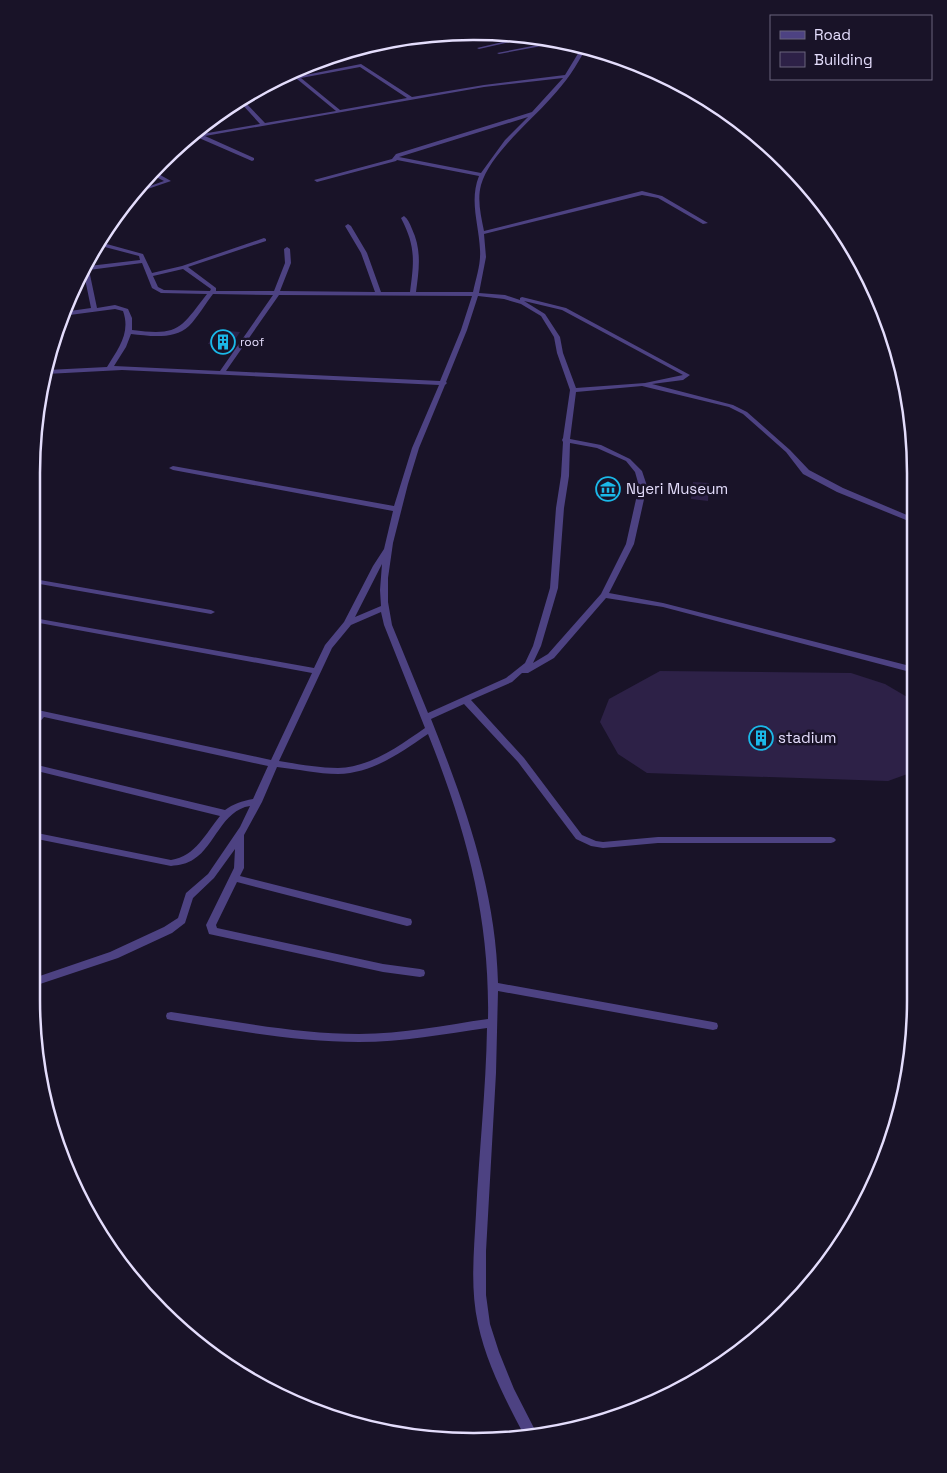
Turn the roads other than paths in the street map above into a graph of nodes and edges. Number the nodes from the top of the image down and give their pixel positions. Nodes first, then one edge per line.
1 (508, 42) edge
2 (541, 46) edge
3 (479, 48) dead end
4 (499, 53) dead end
5 (580, 54) edge
6 (568, 76) junction
7 (298, 78) joint
8 (410, 98) junction
9 (245, 105) edge
10 (340, 111) junction
11 (536, 113) junction
12 (264, 125) junction
13 (203, 135) edge
14 (202, 137) edge
15 (397, 158) junction
16 (252, 159) dead end
17 (482, 175) junction
18 (159, 176) edge
19 (317, 180) dead end
20 (148, 188) edge
21 (404, 218) dead end
22 (704, 223) dead end
23 (348, 226) dead end
24 (481, 234) junction
25 (264, 240) dead end
26 (106, 245) edge
27 (287, 249) dead end
28 (144, 261) junction
29 (184, 267) junction
30 (92, 268) edge
31 (151, 275) junction
32 (88, 276) edge
33 (378, 292) junction
34 (413, 292) junction
35 (211, 293) junction
36 (276, 294) junction
37 (475, 294) junction
38 (505, 297) junction
39 (94, 309) junction
40 (71, 313) edge
41 (130, 332) junction
42 (110, 368) junction
43 (52, 372) edge
44 (222, 372) junction
45 (244, 376) dead end
46 (444, 382) junction
47 (642, 384) junction
48 (573, 390) junction
49 (566, 440) junction
50 (173, 468) dead end
51 (397, 509) junction
52 (907, 517) edge
53 (388, 551) junction
54 (40, 581) edge
55 (604, 595) junction
56 (384, 608) junction
57 (211, 612) dead end
58 (40, 621) edge
59 (348, 622) junction
60 (907, 668) edge
61 (316, 670) junction
62 (509, 680) junction
63 (466, 700) junction
64 (40, 712) edge
65 (425, 718) junction
66 (430, 729) junction
67 (275, 764) junction
68 (40, 769) edge
69 (257, 802) junction
70 (226, 814) junction
71 (240, 834) junction
72 (40, 837) edge
73 (831, 840) dead end
74 (233, 878) junction
75 (407, 922) dead end
76 (420, 973) dead end
77 (40, 980) edge
78 (492, 986) junction
79 (171, 1016) dead end
80 (492, 1023) junction
81 (713, 1026) dead end
82 (529, 1429) edge

1 - 3 street
2 - 4 street
5 - 6 street
6 - 8 street
6 - 11 street
7 - 8 street
7 - 10 street
8 - 10 street
9 - 12 street
10 - 12 street
11 - 15 street
11 - 17 street
12 - 13 street
14 - 16 street
15 - 17 street
15 - 19 street
17 - 24 street
18 - 20 street
21 - 34 street
22 - 24 street
23 - 33 street
24 - 37 street
25 - 29 street
26 - 28 street
27 - 36 street
28 - 30 street
28 - 31 street
29 - 31 street
29 - 35 street
31 - 35 street
32 - 39 street
33 - 34 street
33 - 36 street
34 - 37 street
35 - 36 street
35 - 41 street
36 - 44 street
37 - 38 street
37 - 46 street
38 - 47 street
38 - 48 street
39 - 40 street
39 - 41 street
41 - 42 street
42 - 43 street
42 - 44 street
44 - 46 street
45 - 46 street
46 - 51 street
47 - 48 street
47 - 52 street
48 - 49 street
49 - 55 street
49 - 62 street
50 - 51 street
51 - 53 street
53 - 56 street
53 - 59 street
54 - 57 street
55 - 60 street
55 - 62 street
56 - 59 street
56 - 65 street
58 - 61 street
59 - 61 street
61 - 67 street
62 - 63 street
63 - 65 street
63 - 73 street
64 - 67 street
65 - 66 street
66 - 67 street
66 - 78 street
67 - 69 street
68 - 70 street
69 - 70 street
69 - 71 street
70 - 72 street
71 - 74 street
71 - 77 street
74 - 75 street
74 - 76 street
78 - 80 street
78 - 81 street
79 - 80 street
80 - 82 street

